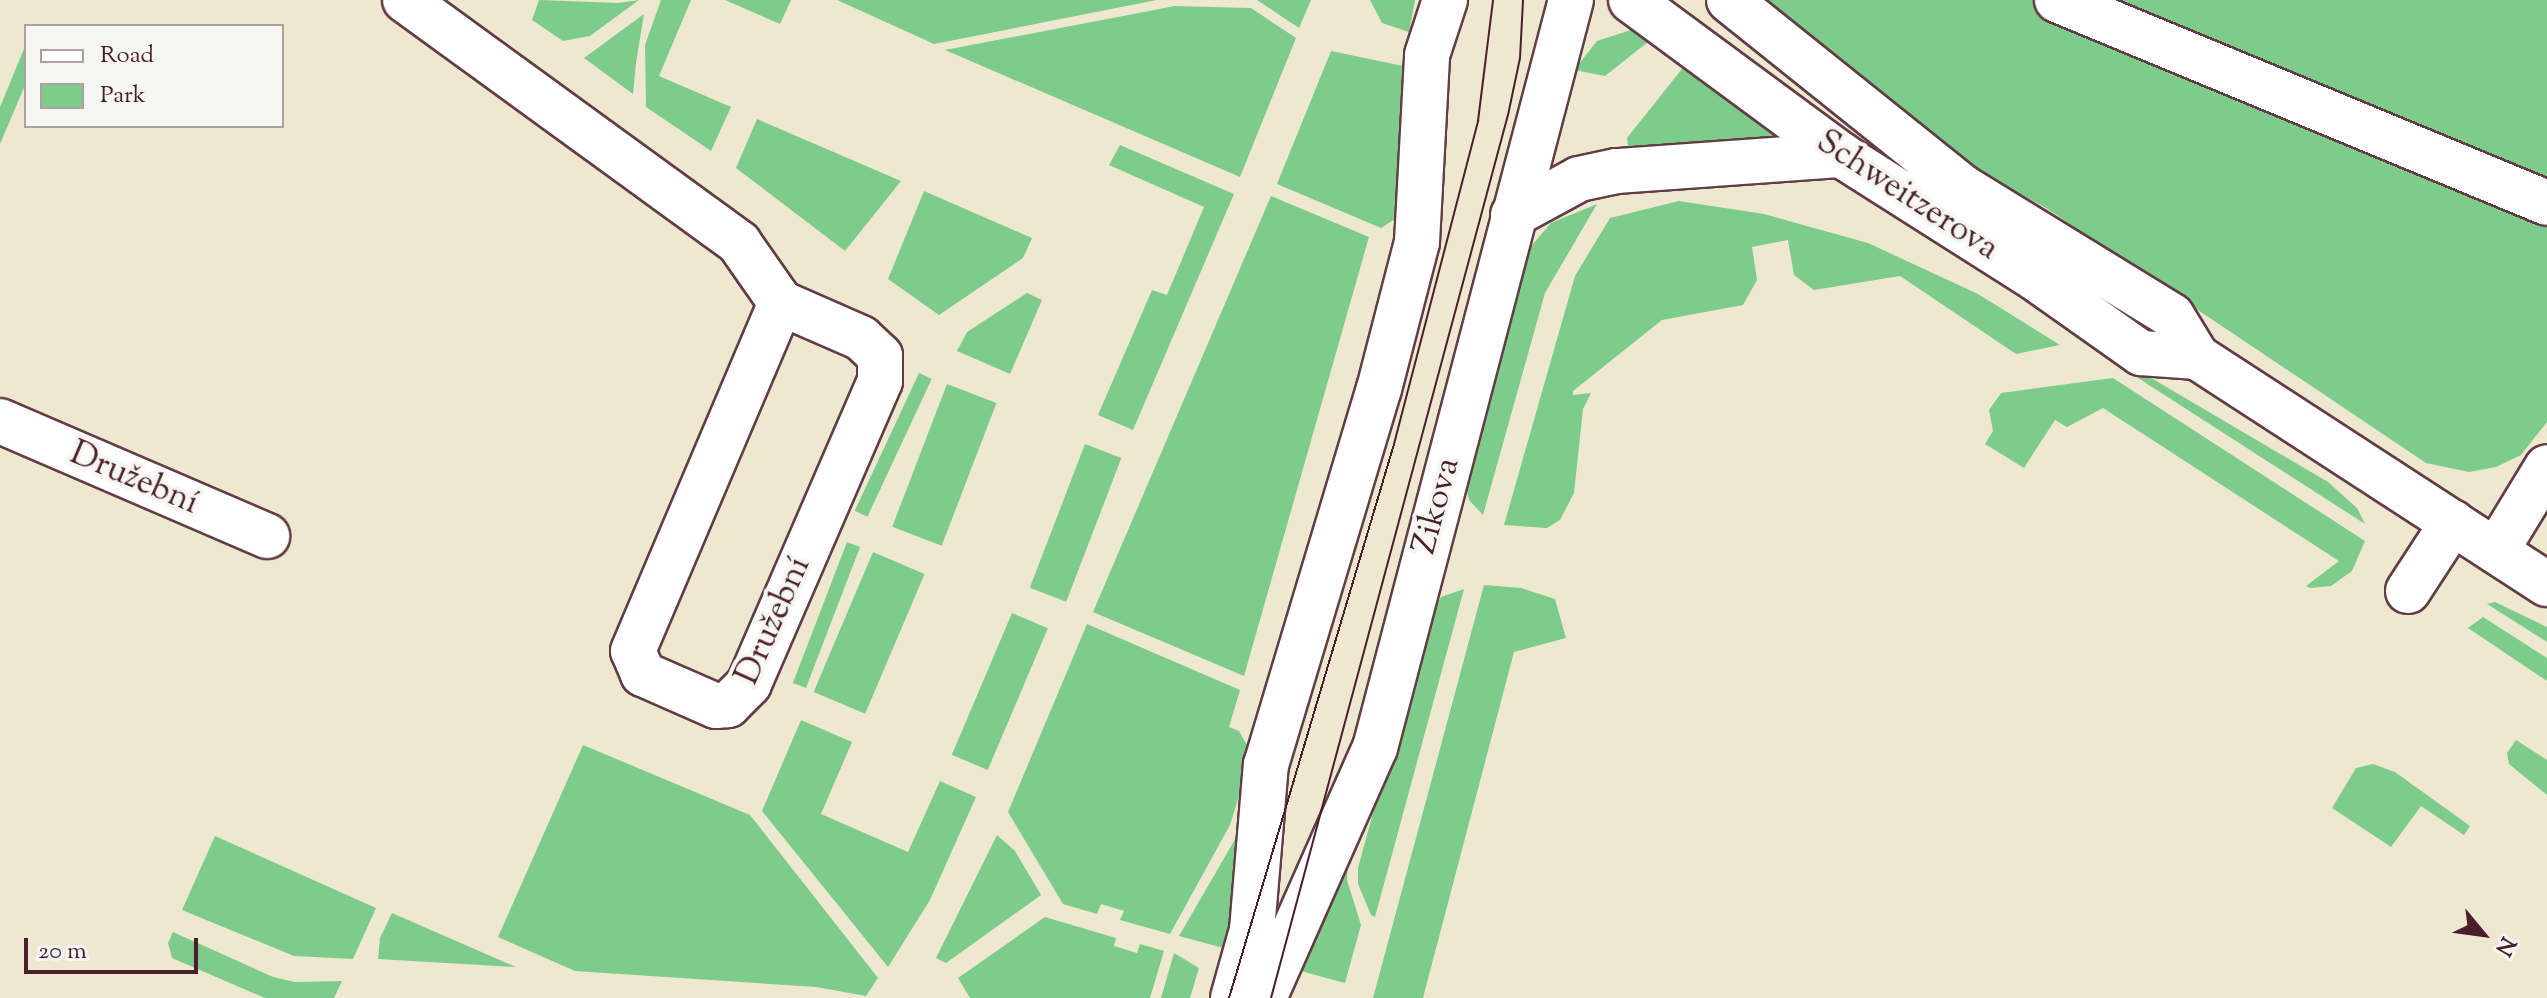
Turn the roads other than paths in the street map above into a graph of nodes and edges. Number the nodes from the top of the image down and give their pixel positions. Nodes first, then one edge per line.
1 (405, 0) edge
2 (1445, 0) edge
3 (1571, 0) edge
4 (1631, 0) edge
5 (1729, 0) edge
6 (2057, 0) edge
7 (1841, 155) junction
8 (2547, 203) edge
9 (1513, 215) junction
10 (781, 303) junction
11 (2197, 357) junction
12 (0, 421) edge
13 (2547, 467) edge
14 (2453, 522) junction
15 (267, 536) dead end
16 (2496, 551) junction
17 (2547, 584) edge
18 (2408, 591) dead end
19 (1233, 998) edge
20 (1264, 998) edge

1 - 10 street
2 - 19 street
3 - 9 street, Zikova
4 - 7 street, Schweitzerova
5 - 11 street, Schweitzerova
6 - 8 street
7 - 9 street
7 - 11 street, Schweitzerova
9 - 20 street, Zikova
10 - 10 street, Družební
11 - 14 street, Schweitzerova
12 - 15 street, Družební
13 - 16 street
14 - 16 street, Schweitzerova
14 - 18 street
16 - 17 street, Schweitzerova

